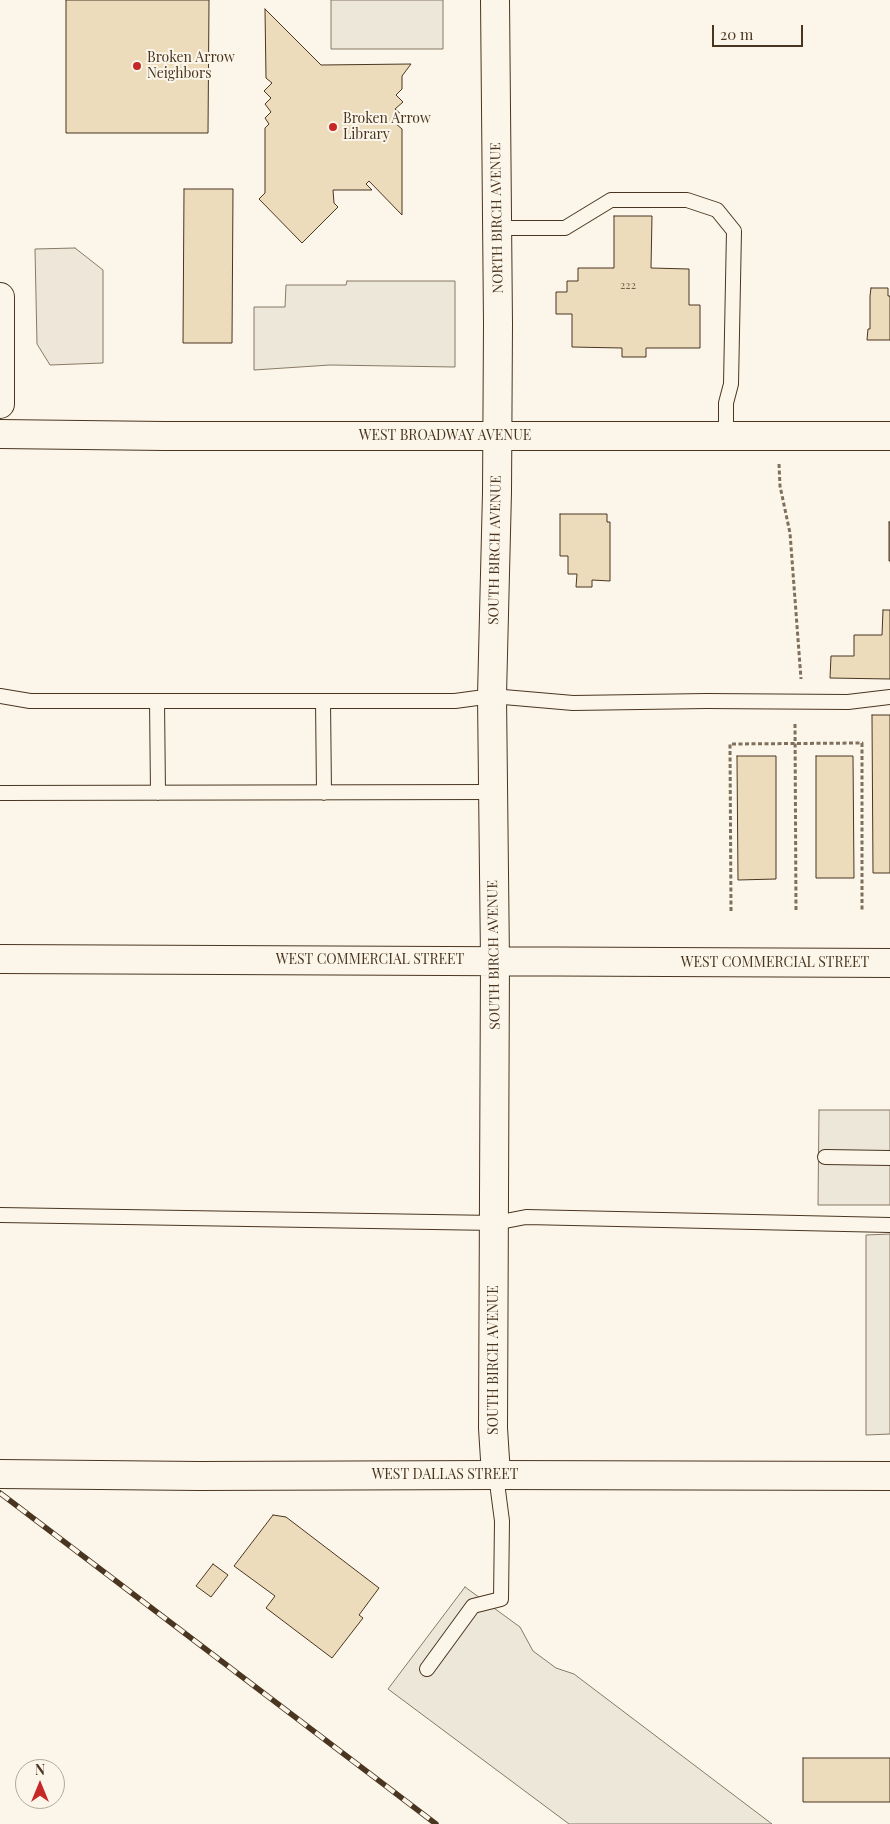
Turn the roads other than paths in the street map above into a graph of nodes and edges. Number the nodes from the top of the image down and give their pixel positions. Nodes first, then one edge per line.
1 (495, 0) edge
2 (497, 228) junction
3 (0, 296) edge
4 (0, 404) edge
5 (0, 434) edge
6 (496, 436) junction
7 (726, 436) junction
8 (890, 436) edge
9 (0, 696) edge
10 (492, 696) junction
11 (890, 697) edge
12 (157, 701) junction
13 (323, 701) junction
14 (492, 792) junction
15 (0, 793) edge
16 (158, 793) junction
17 (324, 793) junction
18 (0, 959) edge
19 (495, 961) junction
20 (890, 964) edge
21 (826, 1157) dead end
22 (890, 1158) edge
23 (0, 1216) edge
24 (494, 1223) junction
25 (890, 1225) edge
26 (0, 1474) edge
27 (496, 1475) junction
28 (890, 1476) edge
29 (427, 1669) dead end

1 - 2 street, NORTH BIRCH AVENUE
2 - 6 street, NORTH BIRCH AVENUE
2 - 7 lane
3 - 4 street
5 - 6 street, WEST BROADWAY AVENUE
6 - 7 street, WEST BROADWAY AVENUE
6 - 10 street, SOUTH BIRCH AVENUE
7 - 8 street, WEST BROADWAY AVENUE
9 - 12 lane
10 - 11 lane
10 - 13 lane
10 - 14 street, SOUTH BIRCH AVENUE
12 - 13 lane
12 - 16 lane
13 - 17 lane
14 - 17 lane
14 - 19 street, SOUTH BIRCH AVENUE
15 - 16 lane
16 - 17 lane
18 - 19 street, WEST COMMERCIAL STREET
19 - 20 street, WEST COMMERCIAL STREET
19 - 24 street, SOUTH BIRCH AVENUE
21 - 22 lane
23 - 24 lane
24 - 25 lane
24 - 27 street, SOUTH BIRCH AVENUE
26 - 27 street, WEST DALLAS STREET
27 - 28 street, WEST DALLAS STREET
27 - 29 lane

